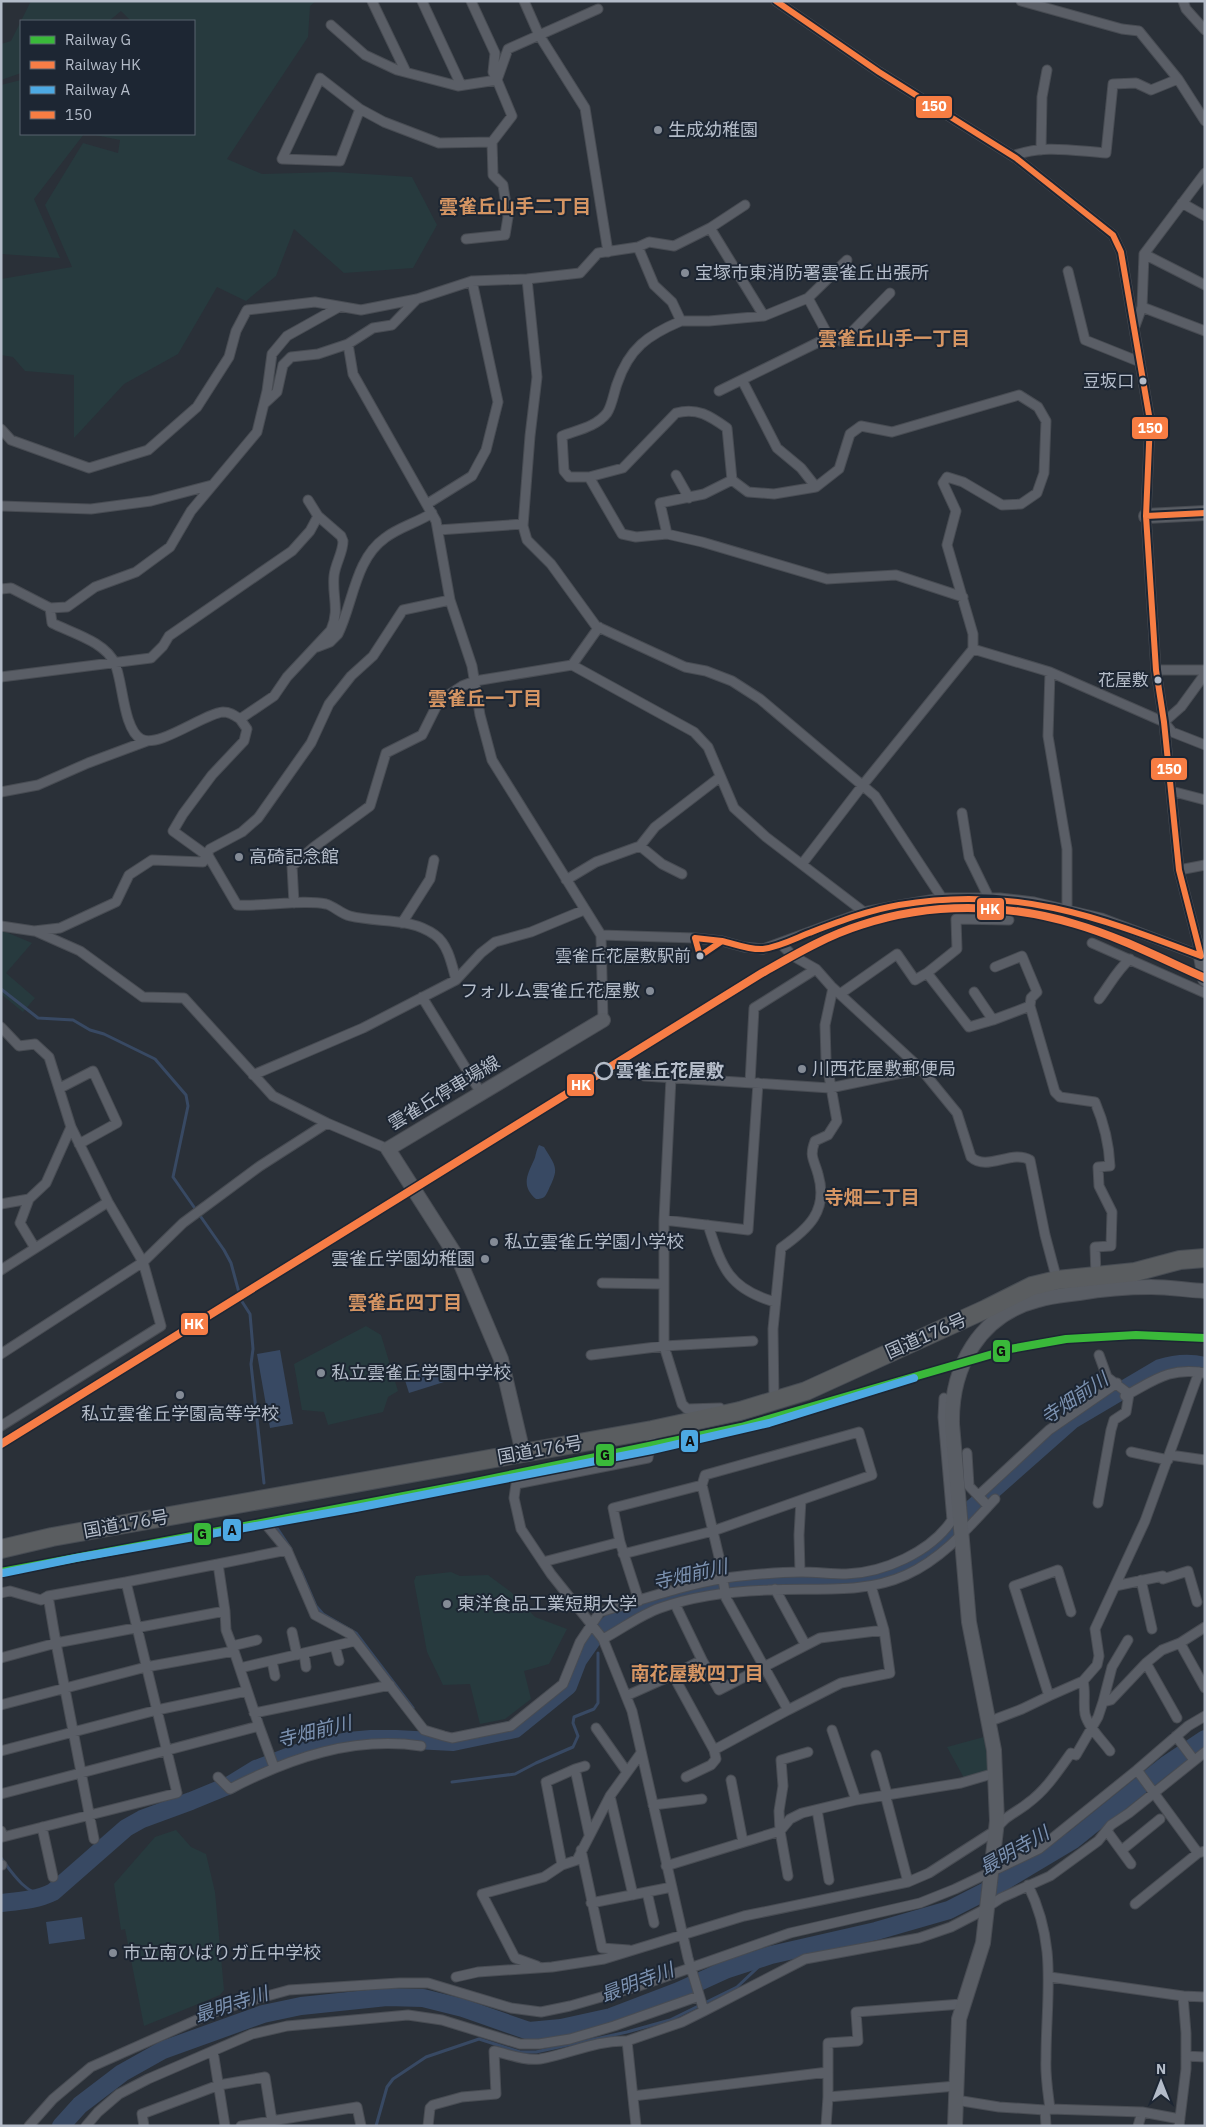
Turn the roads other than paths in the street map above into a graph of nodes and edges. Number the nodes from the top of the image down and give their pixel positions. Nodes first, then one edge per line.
1 (372, 1) edge
2 (422, 1) edge
3 (471, 1) edge
4 (524, 1) edge
5 (776, 1) edge
6 (1021, 1) edge
7 (1182, 1) edge
8 (598, 8) dead end
9 (331, 25) dead end
10 (1205, 30) edge
11 (539, 35) junction
12 (1047, 70) dead end
13 (406, 72) junction
14 (1178, 79) junction
15 (497, 80) junction
16 (460, 85) junction
17 (360, 109) junction
18 (1205, 121) edge
19 (492, 142) junction
20 (1041, 150) junction
21 (1013, 156) junction
22 (1205, 173) edge
23 (1182, 204) junction
24 (745, 205) dead end
25 (1205, 216) edge
26 (710, 228) junction
27 (466, 239) dead end
28 (638, 247) junction
29 (608, 252) junction
30 (1144, 254) junction
31 (848, 260) dead end
32 (1068, 271) dead end
33 (527, 280) junction
34 (472, 282) junction
35 (1205, 286) edge
36 (890, 293) dead end
37 (808, 298) junction
38 (417, 299) junction
39 (1142, 307) junction
40 (339, 308) junction
41 (764, 316) junction
42 (681, 321) junction
43 (1135, 328) junction
44 (1205, 331) edge
45 (829, 337) junction
46 (348, 344) junction
47 (1140, 362) junction
48 (742, 380) junction
49 (719, 391) dead end
50 (264, 404) junction
51 (1, 429) edge
52 (676, 475) dead end
53 (589, 476) junction
54 (732, 480) junction
55 (212, 484) junction
56 (816, 487) junction
57 (689, 498) junction
58 (308, 500) dead end
59 (427, 504) junction
60 (1, 506) edge
61 (432, 513) junction
62 (1205, 513) edge
63 (318, 516) junction
64 (1146, 516) junction
65 (523, 524) junction
66 (438, 530) junction
67 (667, 534) junction
68 (1, 589) edge
69 (963, 597) junction
70 (450, 600) junction
71 (50, 608) junction
72 (599, 627) junction
73 (314, 648) junction
74 (973, 650) junction
75 (116, 664) junction
76 (572, 665) junction
77 (1156, 670) junction
78 (1205, 670) edge
79 (1050, 672) junction
80 (1205, 674) edge
81 (1, 677) edge
82 (475, 681) junction
83 (240, 719) junction
84 (1164, 722) junction
85 (147, 741) junction
86 (1205, 745) edge
87 (720, 777) junction
88 (862, 786) junction
89 (1171, 791) junction
90 (1, 792) edge
91 (1205, 800) edge
92 (962, 813) dead end
93 (640, 846) junction
94 (206, 856) junction
95 (434, 860) dead end
96 (802, 864) junction
97 (1205, 865) edge
98 (1179, 870) junction
99 (682, 874) dead end
100 (566, 880) junction
101 (942, 898) junction
102 (990, 898) junction
103 (294, 903) junction
104 (1067, 908) junction
105 (584, 910) junction
106 (864, 912) junction
107 (1009, 920) dead end
108 (402, 922) junction
109 (1, 926) edge
110 (34, 931) junction
111 (601, 935) junction
112 (1092, 943) dead end
113 (781, 944) junction
114 (1130, 959) junction
115 (1203, 961) edge
116 (995, 967) dead end
117 (816, 969) junction
118 (927, 973) junction
119 (1205, 979) edge
120 (456, 980) junction
121 (836, 991) junction
122 (974, 992) dead end
123 (1205, 993) edge
124 (422, 997) junction
125 (1099, 999) dead end
126 (1030, 1006) junction
127 (603, 1020) joint
128 (993, 1020) junction
129 (1, 1027) edge
130 (921, 1069) junction
131 (253, 1075) junction
132 (644, 1076) dead end
133 (671, 1078) junction
134 (754, 1083) junction
135 (60, 1088) junction
136 (830, 1088) junction
137 (481, 1094) junction
138 (327, 1123) junction
139 (70, 1127) junction
140 (79, 1144) junction
141 (388, 1149) junction
142 (29, 1199) junction
143 (108, 1202) junction
144 (1, 1204) edge
145 (664, 1220) junction
146 (708, 1225) junction
147 (35, 1248) junction
148 (1205, 1258) edge
149 (143, 1262) junction
150 (1, 1270) edge
151 (1096, 1276) junction
152 (1056, 1280) junction
153 (602, 1283) dead end
154 (663, 1284) junction
155 (1205, 1291) edge
156 (775, 1302) junction
157 (753, 1341) dead end
158 (664, 1346) junction
159 (1, 1354) edge
160 (591, 1355) dead end
161 (1099, 1356) dead end
162 (1202, 1372) edge
163 (1124, 1390) junction
164 (944, 1398) dead end
165 (774, 1401) junction
166 (740, 1412) junction
167 (1, 1426) edge
168 (652, 1430) junction
169 (1131, 1452) dead end
170 (523, 1453) junction
171 (967, 1453) dead end
172 (1169, 1457) junction
173 (1205, 1460) edge
174 (702, 1485) junction
175 (979, 1495) junction
176 (801, 1500) junction
177 (1098, 1503) dead end
178 (268, 1526) dead end
179 (713, 1531) junction
180 (962, 1533) junction
181 (620, 1542) junction
182 (1, 1549) edge
183 (287, 1550) junction
184 (624, 1554) junction
185 (543, 1562) junction
186 (218, 1564) junction
187 (800, 1572) junction
188 (723, 1579) junction
189 (1141, 1580) junction
190 (126, 1582) junction
191 (871, 1586) junction
192 (1115, 1586) junction
193 (775, 1589) junction
194 (1, 1593) edge
195 (725, 1593) junction
196 (48, 1596) junction
197 (639, 1601) junction
198 (1196, 1602) dead end
199 (675, 1604) junction
200 (225, 1610) junction
201 (1071, 1612) dead end
202 (1205, 1627) edge
203 (137, 1628) junction
204 (1152, 1629) dead end
205 (884, 1630) junction
206 (292, 1632) dead end
207 (598, 1632) junction
208 (257, 1640) dead end
209 (1128, 1640) dead end
210 (355, 1642) junction
211 (1180, 1643) junction
212 (56, 1644) junction
213 (805, 1644) junction
214 (336, 1646) junction
215 (233, 1649) junction
216 (300, 1654) junction
217 (1, 1658) edge
218 (702, 1660) junction
219 (272, 1661) junction
220 (339, 1661) dead end
221 (1146, 1663) junction
222 (764, 1666) junction
223 (146, 1667) junction
224 (306, 1667) dead end
225 (240, 1668) junction
226 (673, 1675) junction
227 (275, 1676) dead end
228 (1083, 1681) junction
229 (390, 1685) junction
230 (64, 1688) junction
231 (1205, 1688) edge
232 (247, 1691) junction
233 (626, 1696) junction
234 (1049, 1696) junction
235 (1103, 1702) junction
236 (1, 1705) edge
237 (157, 1710) junction
238 (788, 1710) junction
239 (254, 1713) junction
240 (1205, 1716) edge
241 (1177, 1718) dead end
242 (988, 1722) junction
243 (259, 1726) junction
244 (1091, 1726) junction
245 (596, 1728) dead end
246 (832, 1730) dead end
247 (72, 1733) junction
248 (1176, 1736) junction
249 (422, 1746) dead end
250 (714, 1750) junction
251 (1, 1751) edge
252 (166, 1751) junction
253 (1110, 1751) dead end
254 (808, 1752) dead end
255 (641, 1753) junction
256 (876, 1755) dead end
257 (1201, 1758) edge
258 (273, 1764) junction
259 (585, 1766) dead end
260 (575, 1769) junction
261 (1138, 1770) junction
262 (627, 1772) junction
263 (81, 1773) junction
264 (995, 1774) junction
265 (218, 1777) dead end
266 (686, 1777) dead end
267 (731, 1780) dead end
268 (1155, 1791) junction
269 (1, 1794) edge
270 (886, 1794) junction
271 (610, 1796) junction
272 (702, 1799) dead end
273 (856, 1800) junction
274 (653, 1805) junction
275 (817, 1810) junction
276 (89, 1815) junction
277 (1160, 1819) dead end
278 (42, 1827) junction
279 (996, 1830) junction
280 (1, 1831) edge
281 (780, 1831) junction
282 (1107, 1831) junction
283 (589, 1834) junction
284 (94, 1839) dead end
285 (743, 1842) junction
286 (581, 1850) junction
287 (1122, 1850) junction
288 (1202, 1852) edge
289 (1131, 1864) dead end
290 (562, 1865) junction
291 (666, 1866) junction
292 (991, 1875) junction
293 (788, 1876) dead end
294 (53, 1877) dead end
295 (829, 1880) dead end
296 (908, 1882) junction
297 (1028, 1885) junction
298 (672, 1887) junction
299 (646, 1892) junction
300 (633, 1895) junction
301 (591, 1903) junction
302 (1135, 1904) dead end
303 (988, 1905) junction
304 (654, 1923) dead end
305 (683, 1934) junction
306 (634, 1951) junction
307 (542, 1967) junction
308 (692, 1972) junction
309 (1050, 1976) junction
310 (456, 1977) dead end
311 (1183, 1996) junction
312 (1205, 1997) edge
313 (701, 2002) junction
314 (962, 2004) junction
315 (627, 2042) junction
316 (213, 2051) junction
317 (1186, 2056) junction
318 (1205, 2057) edge
319 (828, 2072) junction
320 (218, 2085) junction
321 (956, 2093) junction
322 (633, 2096) junction
323 (828, 2097) junction
324 (1047, 2109) junction
325 (1142, 2112) junction
326 (272, 2121) junction
327 (1179, 2122) edge
328 (29, 2126) edge
329 (86, 2126) edge
330 (144, 2126) edge
331 (225, 2126) edge
332 (241, 2126) edge
333 (361, 2126) edge
334 (428, 2126) edge
335 (636, 2126) edge
336 (826, 2126) edge
337 (955, 2126) edge
338 (1046, 2126) edge
339 (1138, 2126) edge

1 - 13 street
2 - 16 street
3 - 15 street
4 - 11 street
5 - 21 street
6 - 14 street
7 - 10 street
8 - 11 street
9 - 13 street
11 - 15 street
11 - 29 street
12 - 20 street
13 - 16 street
14 - 18 street
14 - 20 street
15 - 16 street
15 - 19 street
17 - 17 street
17 - 19 street
19 - 27 street
20 - 21 street
21 - 43 street
22 - 23 street
23 - 25 street
23 - 30 street
24 - 26 street
26 - 28 street
26 - 41 street
28 - 29 street
28 - 42 street
29 - 33 street
30 - 35 street
30 - 39 street
31 - 37 street
32 - 47 street
33 - 34 street
33 - 65 street
34 - 38 street
34 - 59 street
36 - 45 street
37 - 41 street
37 - 45 street
38 - 40 street
38 - 46 street
39 - 43 street
39 - 44 street
40 - 50 street
40 - 51 street
41 - 42 street
42 - 53 street
43 - 47 street
45 - 48 street
46 - 50 street
46 - 59 street
47 - 64 street
48 - 49 street
48 - 56 street
50 - 55 street
52 - 57 street
53 - 54 street
53 - 67 street
54 - 56 street
54 - 57 street
55 - 60 street
55 - 71 street
56 - 69 street
57 - 67 street
58 - 63 street
59 - 61 street
61 - 66 street
61 - 73 street
62 - 64 street
63 - 73 street
63 - 75 street
64 - 77 street
65 - 66 street
65 - 72 street
66 - 70 street
67 - 69 street
68 - 71 street
69 - 74 street
70 - 82 street
70 - 94 street
71 - 75 street
72 - 76 street
72 - 88 street
73 - 83 street
74 - 79 street
74 - 88 street
75 - 81 street
75 - 85 street
76 - 82 street
76 - 87 street
77 - 78 street
77 - 84 street
79 - 84 street
79 - 104 street
80 - 84 street
82 - 100 street
82 - 103 street
83 - 85 street
83 - 94 street
84 - 86 street
84 - 89 street
85 - 90 street
87 - 93 street
87 - 96 street
88 - 96 street
88 - 101 street
89 - 91 street
89 - 98 street
92 - 102 street
93 - 99 street
93 - 100 street
94 - 103 street
94 - 110 street
95 - 108 street
96 - 106 street
97 - 98 street
98 - 115 street
100 - 105 street
101 - 102 street
101 - 106 street
102 - 104 street
103 - 108 street
104 - 115 street
105 - 111 street
105 - 120 street
106 - 113 street
107 - 118 street
108 - 120 street
109 - 110 street
110 - 131 street
111 - 113 street
111 - 127 street
112 - 114 street
113 - 117 street
114 - 123 street
114 - 125 street
115 - 119 street
116 - 126 street
117 - 121 street
117 - 134 street
118 - 121 street
118 - 128 street
120 - 124 street
121 - 130 street
121 - 136 street
122 - 128 street
124 - 131 street
124 - 137 street
126 - 128 street
126 - 151 street
127 - 137 street, 雲雀丘停車場線
129 - 135 street
130 - 136 street
130 - 152 street
131 - 138 street
132 - 133 street
133 - 134 street
133 - 145 street
134 - 136 street
134 - 146 street
135 - 139 street
135 - 140 street
136 - 156 street
137 - 141 street, 雲雀丘停車場線
138 - 141 street
138 - 149 street
139 - 140 street
139 - 142 street
140 - 143 street
141 - 170 street, 雲雀丘停車場線
142 - 144 street
142 - 147 street
143 - 147 street
143 - 149 street
145 - 146 street
145 - 154 street
146 - 156 street
147 - 150 street
148 - 151 highway, 国道176号
149 - 159 street
149 - 167 street
151 - 152 highway, 国道176号
152 - 165 highway, 国道176号
153 - 154 street
154 - 158 street
155 - 180 street
156 - 165 street
157 - 158 street
158 - 160 street
158 - 166 street
161 - 163 street
162 - 163 street
162 - 172 street
163 - 175 street
163 - 177 street
164 - 187 street
165 - 166 highway, 国道176号
166 - 168 highway, 国道176号
168 - 170 highway, 国道176号
168 - 185 street
169 - 172 street
170 - 182 highway, 国道176号
171 - 175 street
172 - 173 street
172 - 192 street
174 - 176 street
174 - 179 street
174 - 181 street
175 - 180 street
176 - 179 street
176 - 187 street
178 - 183 street
179 - 184 street
179 - 188 street
180 - 191 street
180 - 242 street
181 - 184 street
181 - 185 street
183 - 186 street
183 - 210 street
184 - 197 street
185 - 207 street
186 - 190 street
186 - 200 street
187 - 188 street
188 - 195 street
188 - 197 street
189 - 192 street
189 - 198 street
189 - 204 street
190 - 196 street
190 - 203 street
191 - 193 street
191 - 205 street
192 - 228 street
193 - 195 street
193 - 213 street
194 - 196 street
195 - 199 street
195 - 222 street
196 - 212 street
197 - 207 street
199 - 207 street
199 - 218 street
200 - 203 street
200 - 215 street
201 - 234 street
202 - 211 street
203 - 212 street
203 - 223 street
205 - 213 street
205 - 238 street
206 - 216 street
207 - 229 street
207 - 233 street
208 - 215 street
209 - 235 street
210 - 214 street
210 - 229 street
211 - 221 street
211 - 231 street
212 - 217 street
212 - 230 street
213 - 222 street
214 - 216 street
214 - 220 street
215 - 223 street
215 - 225 street
216 - 219 street
216 - 224 street
218 - 222 street
218 - 226 street
219 - 225 street
219 - 227 street
221 - 235 street
221 - 241 street
222 - 238 street
223 - 230 street
223 - 237 street
225 - 232 street
226 - 233 street
226 - 250 street
228 - 234 street
228 - 244 street
229 - 239 street
230 - 236 street
230 - 247 street
232 - 237 street
232 - 239 street
233 - 255 street
234 - 242 street
235 - 244 street
237 - 247 street
237 - 252 street
238 - 250 street
239 - 243 street
240 - 248 street
242 - 264 street
243 - 252 street
243 - 258 street
244 - 253 street
244 - 279 street
245 - 262 street
246 - 273 street
247 - 251 street
247 - 263 street
248 - 257 street
248 - 261 street
249 - 258 street
250 - 266 street
252 - 263 street
252 - 276 street
254 - 281 street
255 - 262 street
255 - 274 street
256 - 270 street
257 - 268 street
258 - 265 street
259 - 260 street
260 - 283 street
260 - 290 street
261 - 268 street
261 - 292 street
262 - 271 street
263 - 269 street
263 - 276 street
264 - 270 street
264 - 279 street
267 - 285 street
268 - 282 street
268 - 288 street
270 - 273 street
270 - 296 street
271 - 283 street
271 - 300 street
272 - 274 street
273 - 275 street
274 - 291 street
275 - 281 street
275 - 295 street
276 - 278 street
276 - 284 street
277 - 287 street
278 - 280 street
278 - 294 street
279 - 292 street
279 - 296 street
281 - 285 street
281 - 293 street
282 - 287 street
282 - 297 street
283 - 286 street
285 - 291 street
286 - 290 street
286 - 301 street
287 - 289 street
288 - 302 street
290 - 307 street
291 - 298 street
292 - 303 street
292 - 308 street
296 - 305 street
297 - 303 street
297 - 309 street
298 - 299 street
298 - 305 street
299 - 300 street
299 - 304 street
300 - 301 street
301 - 306 street
303 - 313 street
303 - 314 street
305 - 306 street
305 - 308 street
306 - 307 street
307 - 310 street
308 - 313 street
308 - 328 street
309 - 311 street
309 - 324 street
311 - 312 street
311 - 317 street
313 - 315 street
313 - 316 street
314 - 319 street
314 - 321 street
315 - 322 street
315 - 334 street
316 - 320 street
316 - 329 street
317 - 318 street
317 - 327 street
319 - 322 street
319 - 323 street
320 - 326 street
320 - 330 street
320 - 331 street
321 - 323 street
321 - 324 street
321 - 337 street
322 - 335 street
323 - 336 street
324 - 325 street
324 - 338 street
325 - 327 street
325 - 339 street
326 - 332 street
326 - 333 street

